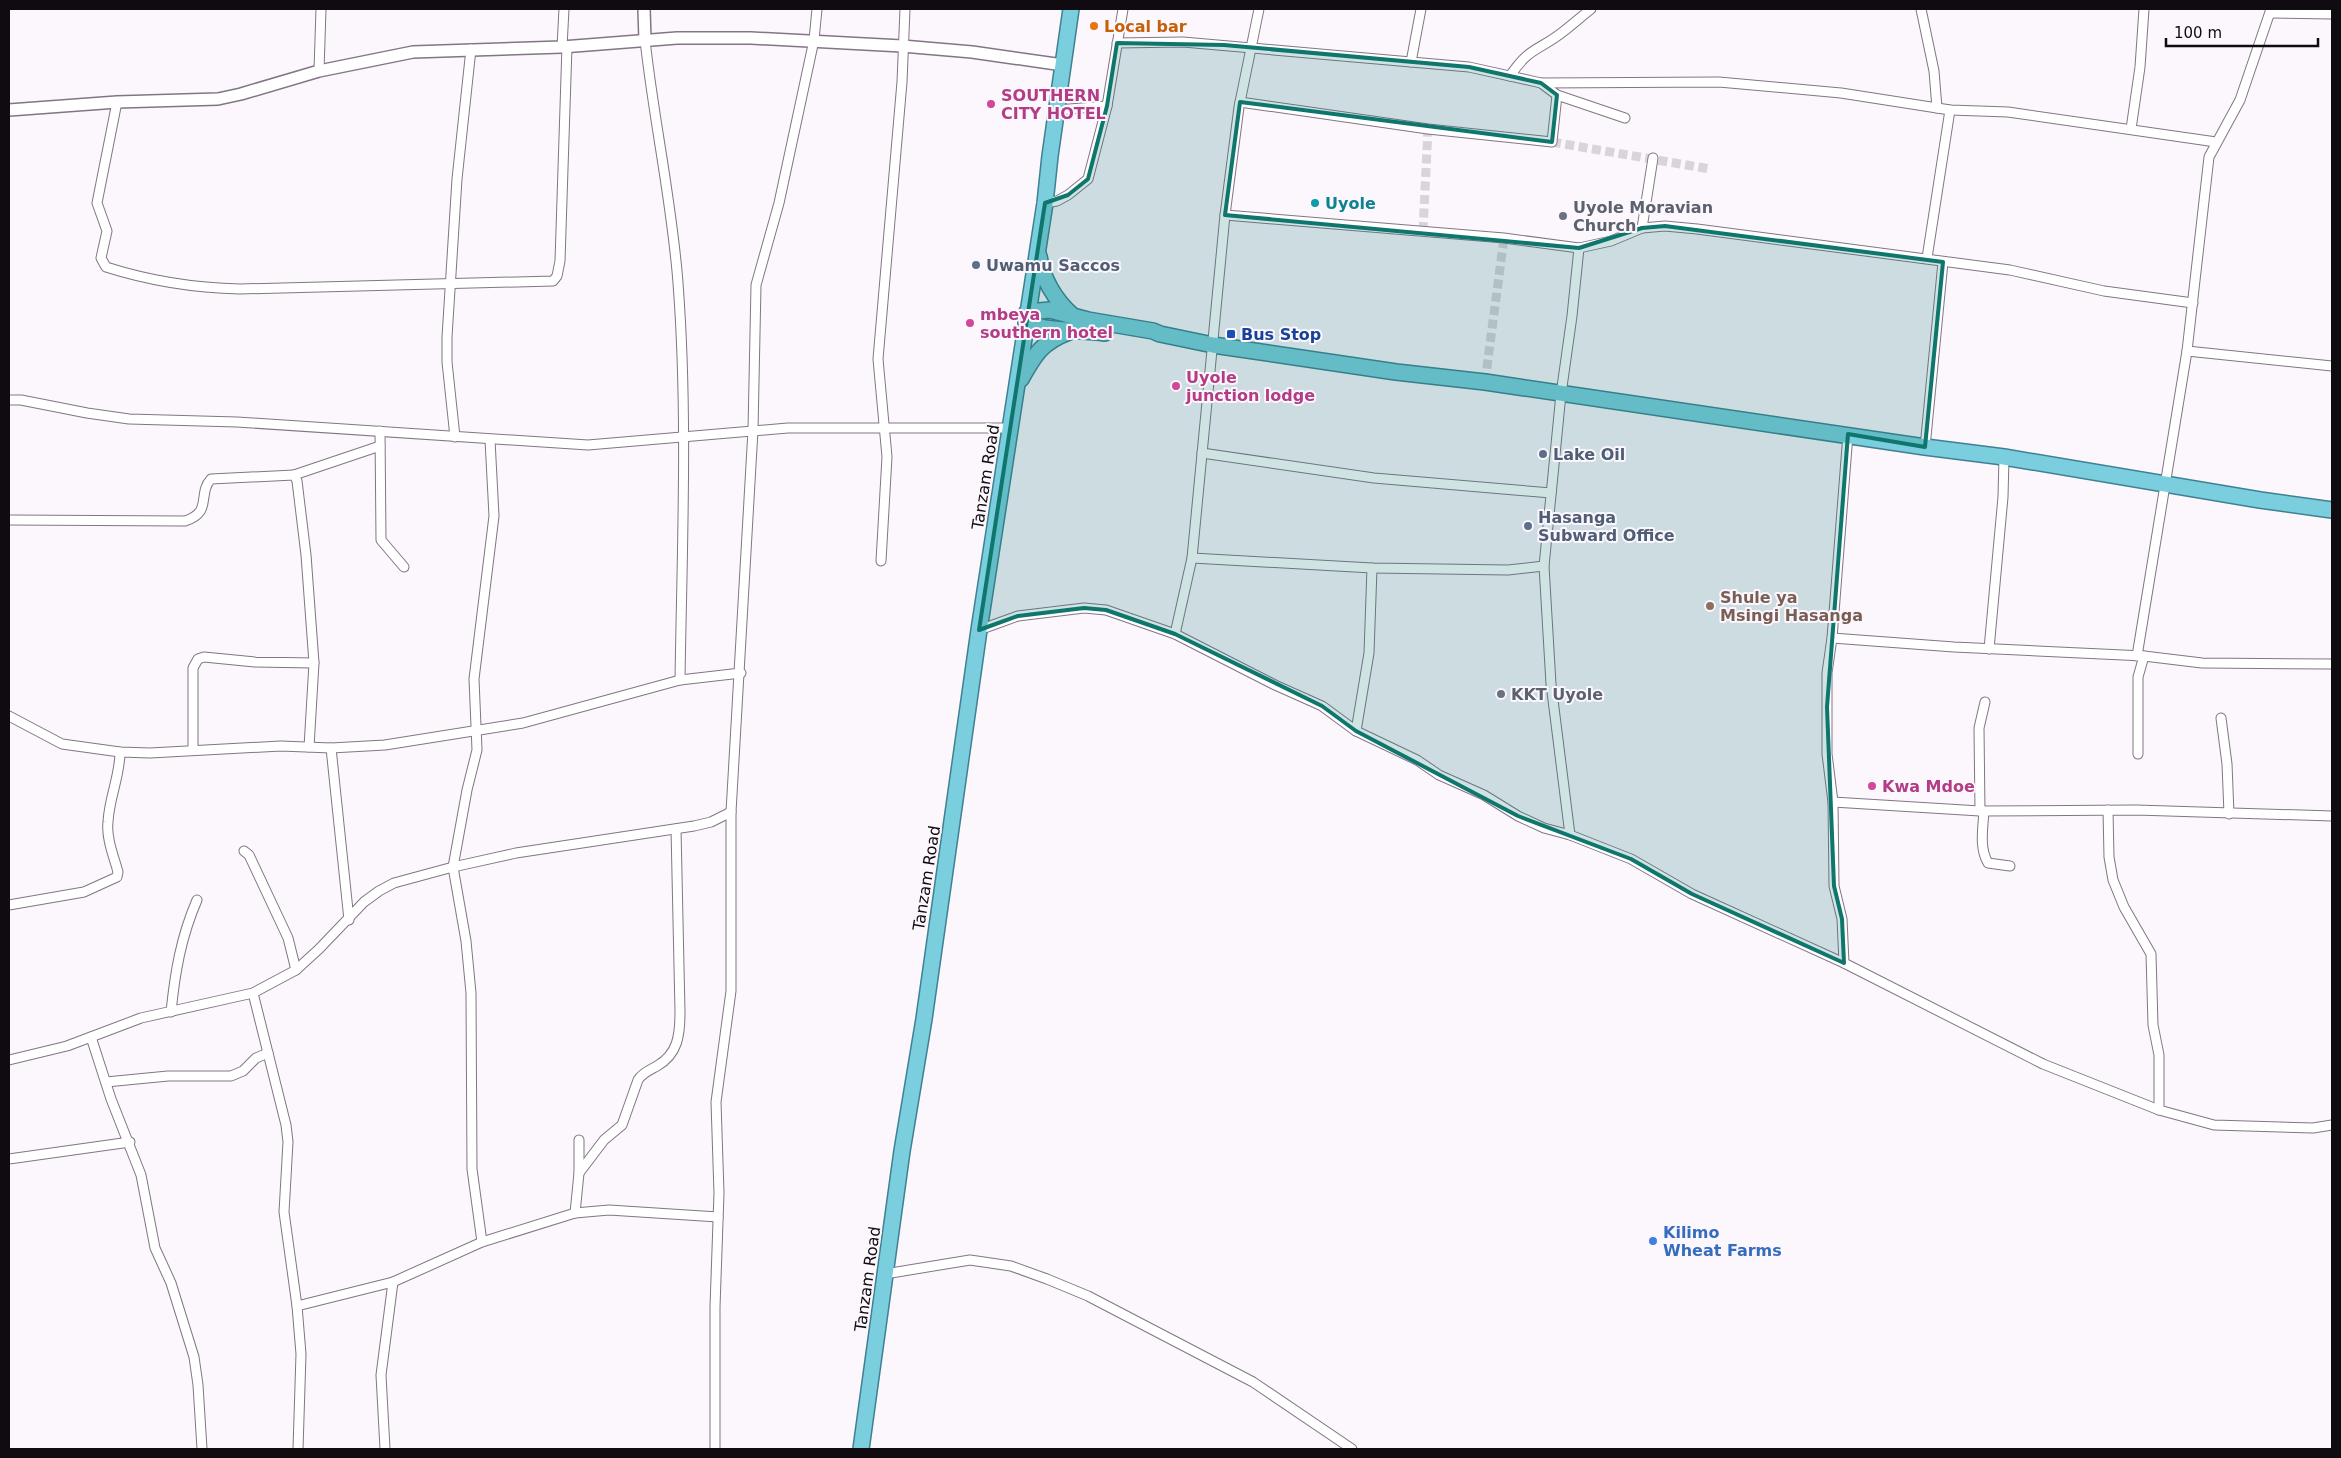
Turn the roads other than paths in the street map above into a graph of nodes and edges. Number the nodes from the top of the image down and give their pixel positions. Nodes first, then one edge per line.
1 (321, 9) edge
2 (564, 9) edge
3 (644, 9) edge
4 (817, 9) edge
5 (905, 9) edge
6 (1071, 9) edge
7 (1123, 9) edge
8 (1259, 9) edge
9 (1421, 9) edge
10 (1591, 9) edge
11 (1921, 9) edge
12 (2144, 9) edge
13 (2271, 11) edge
14 (1578, 14) edge
15 (2332, 14) edge
16 (645, 40) junction
17 (814, 40) junction
18 (1117, 44) junction
19 (902, 46) junction
20 (564, 47) junction
21 (1251, 48) junction
22 (471, 49) junction
23 (1411, 62) junction
24 (1063, 65) junction
25 (319, 71) junction
26 (1510, 76) junction
27 (1540, 83) junction
28 (1557, 95) junction
29 (117, 102) junction
30 (1240, 102) junction
31 (1107, 106) junction
32 (1937, 108) junction
33 (9, 110) edge
34 (1056, 110) junction
35 (1950, 110) junction
36 (1625, 118) dead end
37 (2131, 129) junction
38 (2216, 142) junction
39 (1653, 158) dead end
40 (1045, 203) junction
41 (1225, 215) junction
42 (1642, 228) junction
43 (1579, 248) junction
44 (1038, 249) junction
45 (1927, 258) junction
46 (1943, 262) junction
47 (450, 284) junction
48 (2193, 303) junction
49 (1027, 317) junction
50 (1076, 323) junction
51 (1213, 345) junction
52 (2187, 351) junction
53 (2332, 366) edge
54 (1017, 387) junction
55 (1560, 394) junction
56 (9, 400) edge
57 (886, 428) junction
58 (1011, 428) junction
59 (753, 430) junction
60 (380, 431) junction
61 (1848, 434) junction
62 (684, 436) junction
63 (455, 437) junction
64 (490, 440) junction
65 (380, 446) junction
66 (1925, 447) junction
67 (1202, 453) junction
68 (2004, 456) junction
69 (294, 475) junction
70 (2165, 484) junction
71 (1551, 493) junction
72 (2332, 510) edge
73 (9, 520) edge
74 (1192, 558) junction
75 (881, 561) dead end
76 (1544, 566) junction
77 (404, 567) dead end
78 (1372, 568) junction
79 (979, 630) junction
80 (1175, 634) junction
81 (1832, 638) junction
82 (1989, 649) junction
83 (2140, 656) junction
84 (314, 663) junction
85 (2332, 664) edge
86 (741, 673) junction
87 (680, 680) junction
88 (1985, 702) dead end
89 (9, 716) edge
90 (2222, 718) dead end
91 (478, 730) junction
92 (1356, 731) junction
93 (309, 747) junction
94 (332, 748) junction
95 (193, 750) junction
96 (120, 752) junction
97 (2138, 754) dead end
98 (1833, 802) junction
99 (2108, 810) junction
100 (1982, 811) junction
101 (731, 812) junction
102 (2229, 814) junction
103 (2332, 816) edge
104 (676, 829) junction
105 (1570, 835) junction
106 (244, 851) dead end
107 (2010, 866) dead end
108 (453, 867) junction
109 (197, 900) dead end
110 (9, 905) edge
111 (349, 920) junction
112 (1844, 963) junction
113 (296, 970) junction
114 (253, 993) junction
115 (171, 1012) junction
116 (91, 1037) junction
117 (268, 1053) junction
118 (9, 1060) edge
119 (106, 1082) junction
120 (2158, 1110) junction
121 (2332, 1125) edge
122 (579, 1140) dead end
123 (130, 1142) junction
124 (9, 1160) edge
125 (579, 1173) junction
126 (575, 1213) junction
127 (718, 1217) junction
128 (482, 1242) junction
129 (885, 1274) junction
130 (393, 1282) junction
131 (297, 1306) junction
132 (202, 1449) edge
133 (298, 1449) edge
134 (385, 1449) edge
135 (715, 1449) edge
136 (861, 1449) edge
137 (1352, 1449) edge

1 - 25 street
2 - 20 street
3 - 16 street
4 - 17 street
5 - 19 street
6 - 24 highway, Tanzam Road
7 - 18 street
8 - 21 street
9 - 23 street
10 - 14 street
11 - 32 street
12 - 37 street
13 - 15 street
13 - 38 street
14 - 26 street
16 - 17 street
16 - 20 street
16 - 62 street
17 - 19 street
17 - 59 street
18 - 21 street
18 - 31 street
19 - 24 street
19 - 57 street
20 - 22 street
20 - 47 street
21 - 23 street
21 - 30 street
22 - 25 street
22 - 47 street
23 - 26 street
24 - 34 highway, Tanzam Road
25 - 29 street
26 - 27 street
27 - 28 street
27 - 32 street
28 - 30 street
28 - 36 street
29 - 33 street
29 - 47 street
30 - 41 street
31 - 34 street
31 - 40 street
32 - 35 street
34 - 40 highway, Tanzam Road
35 - 37 street
35 - 45 street
37 - 38 street
38 - 48 street
39 - 42 street
40 - 44 highway, Tanzam Road
41 - 43 street
41 - 51 street
42 - 43 street
42 - 45 street
43 - 55 street
44 - 49 highway, Tanzam Road
44 - 50 highway
45 - 46 street
46 - 48 street
46 - 66 street
47 - 63 street
48 - 52 street
49 - 50 highway
49 - 54 highway, Tanzam Road
50 - 51 highway
50 - 54 highway
51 - 55 highway
51 - 67 street
52 - 53 street
52 - 70 street
54 - 58 highway, Tanzam Road
55 - 61 highway
55 - 71 street
56 - 60 street
57 - 58 street
57 - 59 street
57 - 75 street
58 - 79 highway, Tanzam Road
59 - 62 street
59 - 86 street
60 - 63 street
60 - 65 street
61 - 66 highway
61 - 81 street
62 - 64 street
62 - 87 street
63 - 64 street
64 - 91 street
65 - 69 street
65 - 77 street
66 - 68 highway
67 - 71 street
67 - 74 street
68 - 70 highway
68 - 82 street
69 - 73 street
69 - 84 street
70 - 72 highway
70 - 83 street
71 - 76 street
74 - 78 street
74 - 80 street
76 - 78 street
76 - 105 street
78 - 92 street
79 - 80 street
79 - 129 highway, Tanzam Road
80 - 92 street
81 - 82 street
81 - 98 street
82 - 83 street
83 - 85 street
83 - 97 street
84 - 93 street
84 - 95 street
86 - 87 street
86 - 101 street
87 - 91 street
88 - 100 street
89 - 96 street
90 - 102 street
91 - 94 street
91 - 108 street
92 - 105 street
93 - 94 street
93 - 95 street
94 - 111 street
95 - 96 street
96 - 110 street
98 - 100 street
98 - 112 street
99 - 100 street
99 - 102 street
99 - 120 street
100 - 107 street
101 - 104 street
101 - 127 street
102 - 103 street
104 - 108 street
104 - 125 street
105 - 112 street
106 - 113 street
108 - 111 street
108 - 128 street
109 - 115 street
111 - 113 street
112 - 120 street
113 - 114 street
114 - 115 street
114 - 117 street
115 - 116 street
116 - 118 street
116 - 119 street
117 - 119 street
117 - 131 street
119 - 123 street
120 - 121 street
122 - 125 street
123 - 124 street
123 - 132 street
125 - 126 street
126 - 127 street
126 - 128 street
127 - 135 street
128 - 130 street
129 - 136 highway, Tanzam Road
129 - 137 street
130 - 131 street
130 - 134 street
131 - 133 street

